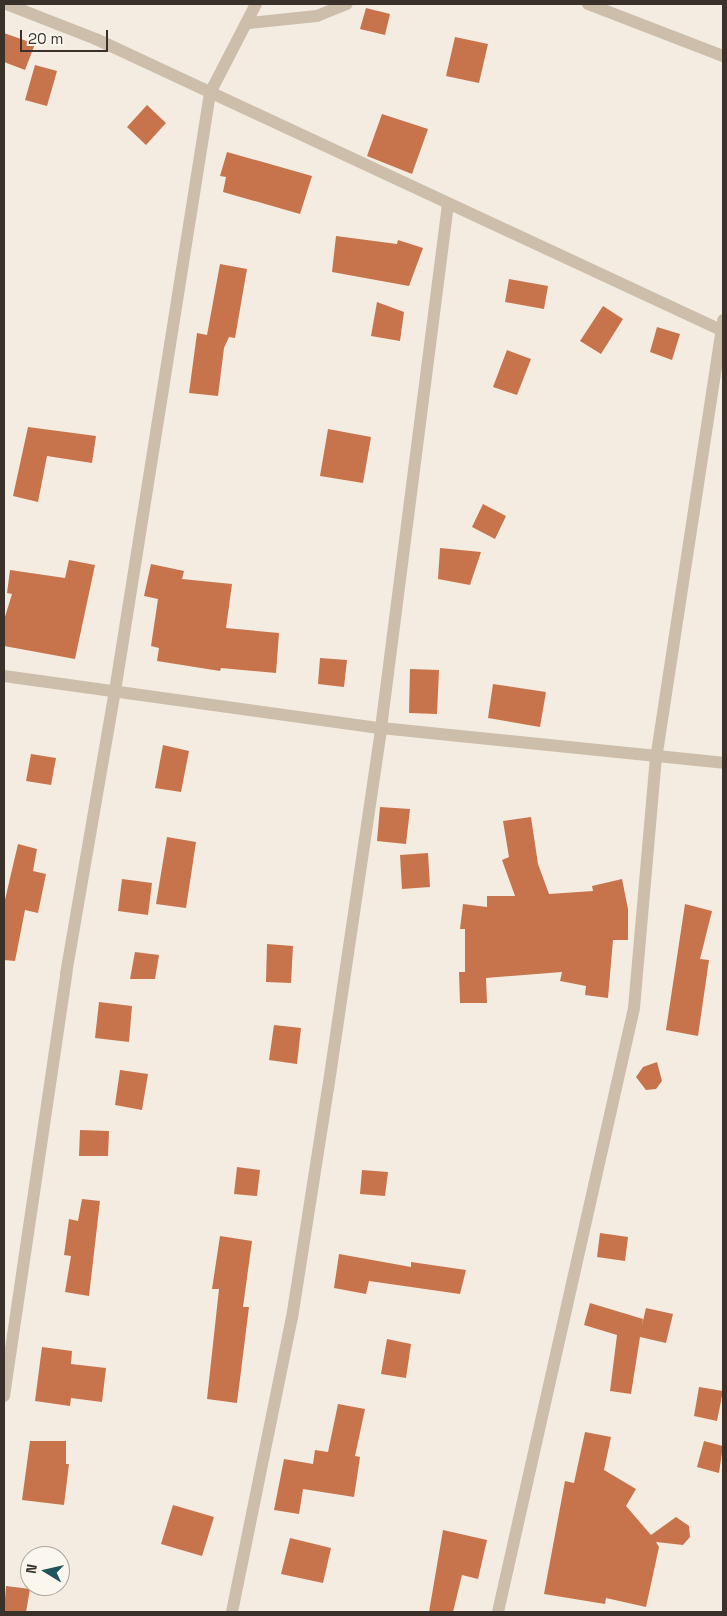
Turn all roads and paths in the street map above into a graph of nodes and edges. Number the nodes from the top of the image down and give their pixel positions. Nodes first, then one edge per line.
1 (6, 4) edge
2 (256, 4) edge
3 (347, 4) edge
4 (588, 4) edge
5 (249, 23) junction
6 (723, 56) edge
7 (210, 93) junction
8 (448, 204) junction
9 (722, 326) edge
10 (4, 676) edge
11 (115, 691) junction
12 (381, 728) junction
13 (656, 758) junction
14 (723, 763) edge
15 (4, 1396) edge
16 (232, 1612) edge
17 (498, 1612) edge

1 - 7 street
2 - 5 street
3 - 5 street
4 - 6 street
5 - 7 street
7 - 8 street
7 - 11 street
8 - 9 street
8 - 12 street
9 - 13 street
10 - 11 street
11 - 12 street
11 - 15 street
12 - 13 street
12 - 16 street
13 - 14 street
13 - 17 street

